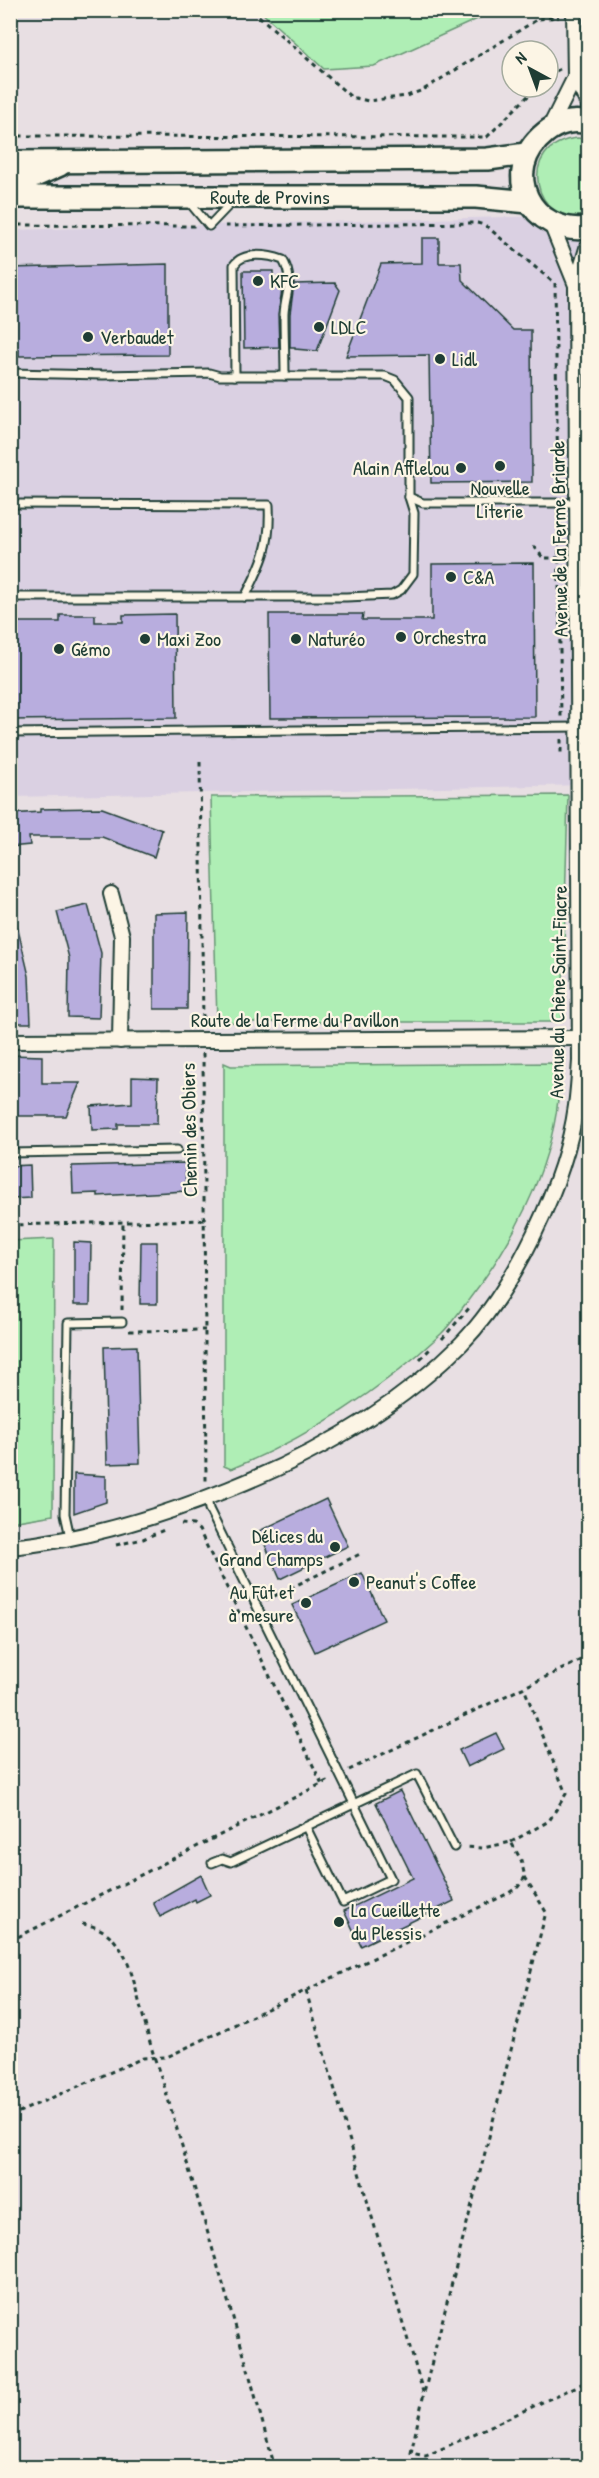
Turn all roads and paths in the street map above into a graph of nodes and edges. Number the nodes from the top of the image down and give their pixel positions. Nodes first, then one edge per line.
1 (252, 10) edge
2 (574, 14) edge
3 (575, 77) junction
4 (525, 99) edge
5 (588, 104) edge
6 (588, 123) edge
7 (548, 131) junction
8 (10, 136) edge
9 (526, 153) junction
10 (10, 162) edge
11 (66, 162) junction
12 (10, 177) edge
13 (10, 197) edge
14 (183, 197) junction
15 (237, 197) junction
16 (529, 202) junction
17 (550, 221) junction
18 (10, 225) edge
19 (209, 226) junction
20 (588, 228) edge
21 (588, 244) edge
22 (548, 278) dead end
23 (555, 283) dead end
24 (576, 285) junction
25 (10, 373) edge
26 (285, 375) junction
27 (236, 376) junction
28 (409, 497) junction
29 (558, 502) junction
30 (583, 503) edge
31 (10, 504) edge
32 (534, 546) dead end
33 (558, 558) junction
34 (578, 559) junction
35 (10, 597) edge
36 (244, 597) junction
37 (584, 698) edge
38 (561, 727) junction
39 (580, 727) junction
40 (10, 733) edge
41 (200, 762) dead end
42 (561, 762) dead end
43 (584, 794) edge
44 (111, 894) dead end
45 (581, 1038) junction
46 (10, 1041) edge
47 (120, 1041) junction
48 (203, 1041) junction
49 (177, 1150) dead end
50 (10, 1153) edge
51 (205, 1220) junction
52 (123, 1222) junction
53 (10, 1225) edge
54 (472, 1305) dead end
55 (122, 1322) junction
56 (205, 1330) junction
57 (442, 1339) dead end
58 (434, 1346) dead end
59 (417, 1361) dead end
60 (214, 1479) dead end
61 (206, 1482) junction
62 (207, 1498) junction
63 (179, 1524) dead end
64 (170, 1528) dead end
65 (70, 1538) junction
66 (108, 1546) dead end
67 (10, 1547) edge
68 (360, 1554) dead end
69 (256, 1605) junction
70 (588, 1657) edge
71 (524, 1688) junction
72 (339, 1775) junction
73 (322, 1784) junction
74 (354, 1804) junction
75 (306, 1827) junction
76 (511, 1842) junction
77 (454, 1846) joint
78 (212, 1863) dead end
79 (525, 1877) junction
80 (82, 1924) dead end
81 (10, 1941) edge
82 (306, 1991) junction
83 (154, 2058) junction
84 (10, 2116) edge
85 (588, 2381) edge
86 (424, 2393) junction
87 (275, 2468) edge

1 - 2 path
2 - 3 street
3 - 5 street
3 - 7 street
4 - 8 path
6 - 7 main road
7 - 9 main road
9 - 11 main road, Route de Provins
9 - 16 main road
10 - 11 main road, Route de Provins
11 - 12 main road
13 - 14 main road, Route de Provins
14 - 15 main road, Route de Provins
14 - 19 lane
15 - 16 main road, Route de Provins
15 - 19 lane
16 - 17 main road
17 - 20 main road
17 - 24 street, Avenue de la Ferme Briarde
18 - 19 path
19 - 22 path
21 - 24 street, Avenue de la Ferme Briarde
23 - 29 path
24 - 30 street, Avenue de la Ferme Briarde
25 - 27 lane
26 - 27 lane
26 - 27 lane
26 - 28 lane
28 - 29 lane
28 - 36 lane
29 - 30 lane
29 - 33 path
30 - 34 street, Avenue de la Ferme Briarde
31 - 36 lane
32 - 33 path
33 - 34 path
33 - 38 path
34 - 37 street, Avenue de la Ferme Briarde
35 - 36 lane
37 - 39 street, Avenue de la Ferme Briarde
38 - 39 lane
38 - 40 lane
38 - 42 path
39 - 43 street, Avenue de la Ferme Briarde
41 - 48 path, Chemin des Obiers
43 - 45 street, Avenue du Chêne Saint-Fiacre
44 - 47 street
45 - 48 street, Route de la Ferme du Pavillon
45 - 62 street, Avenue du Chêne Saint-Fiacre
46 - 47 street, Route de la Ferme du Pavillon
47 - 48 street, Route de la Ferme du Pavillon
48 - 51 path, Chemin des Obiers
49 - 50 lane
51 - 52 path
51 - 56 path, Chemin des Obiers
52 - 53 path
52 - 55 path
54 - 57 path
55 - 56 path
55 - 65 lane
56 - 61 path, Chemin des Obiers
58 - 59 path
60 - 61 path
61 - 62 path, Chemin des Obiers
62 - 65 street, Avenue du Chêne Saint-Fiacre
62 - 69 lane
63 - 73 path
64 - 66 path
65 - 67 street, Avenue du Chêne Saint-Fiacre
68 - 69 path
69 - 72 lane
70 - 71 path
71 - 72 path
71 - 76 path
72 - 73 path
72 - 74 lane
73 - 81 path
74 - 75 lane
74 - 75 lane
74 - 77 lane
75 - 78 lane
76 - 77 path
76 - 79 path
79 - 82 path
79 - 86 path
80 - 83 path
82 - 83 path
82 - 86 path
83 - 84 path
83 - 87 path
85 - 86 path

